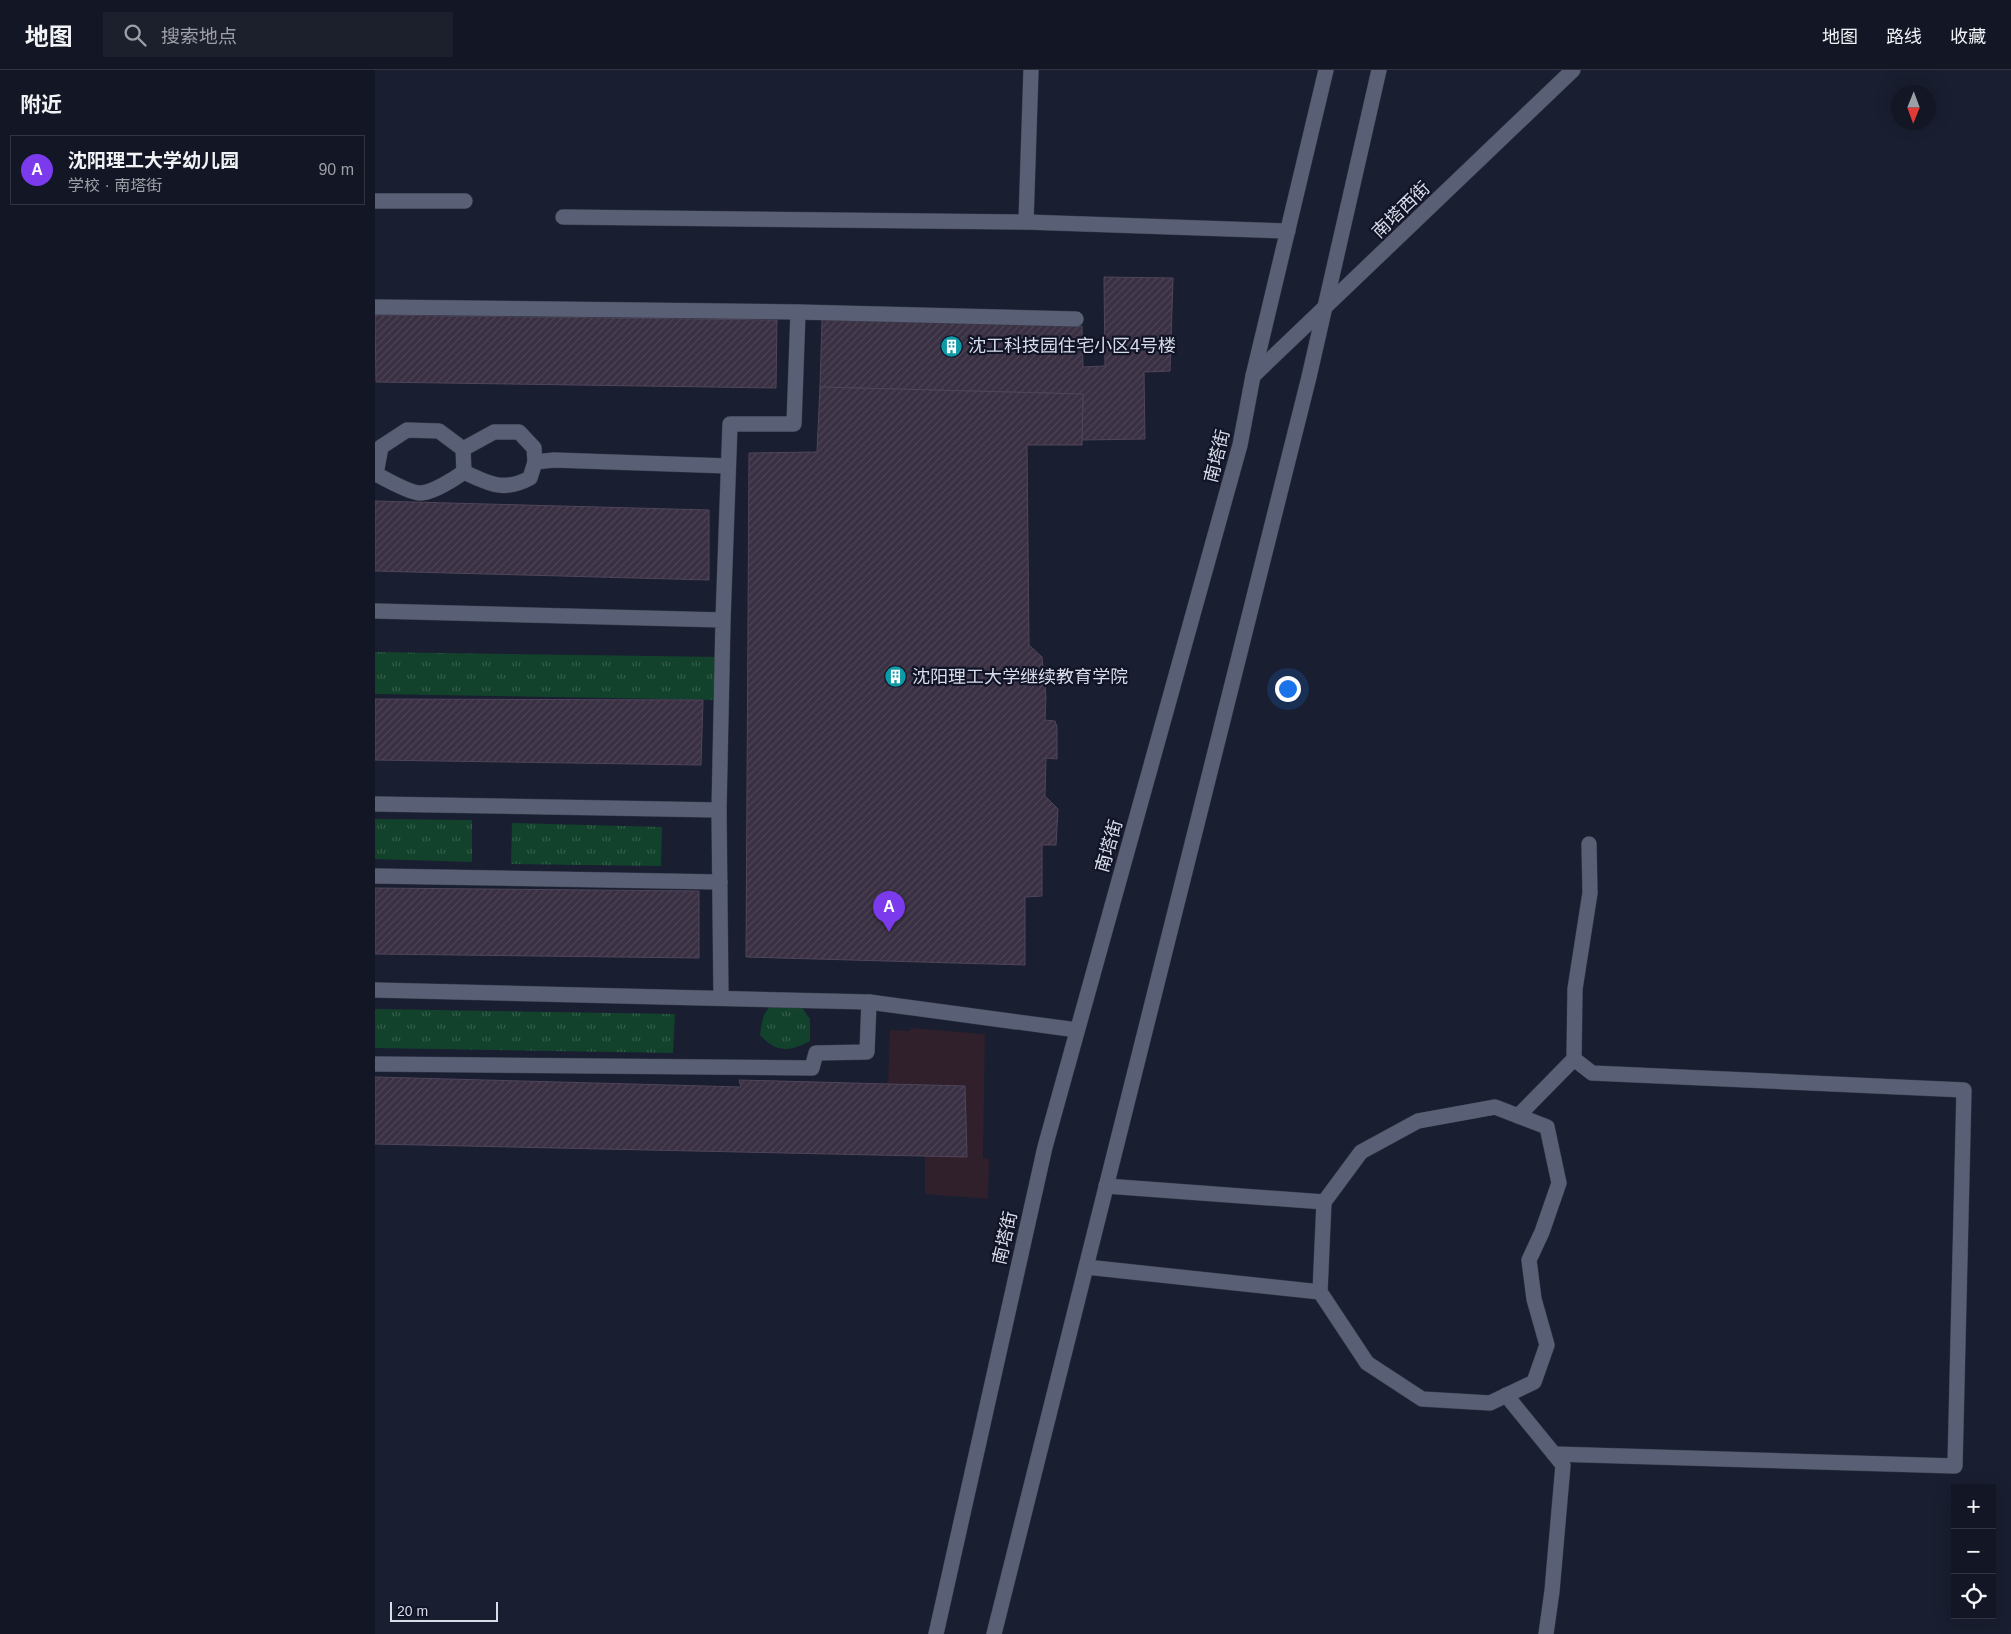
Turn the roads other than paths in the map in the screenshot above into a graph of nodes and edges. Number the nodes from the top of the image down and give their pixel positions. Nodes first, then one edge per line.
1 (1031, 70) edge
2 (1326, 70) edge
3 (1379, 70) edge
4 (1573, 70) edge
5 (375, 201) edge
6 (465, 201) dead end
7 (563, 217) dead end
8 (1026, 222) junction
9 (1288, 231) junction
10 (375, 307) edge
11 (1324, 308) junction
12 (798, 312) junction
13 (1076, 318) dead end
14 (1253, 376) junction
15 (378, 447) edge
16 (463, 449) junction
17 (535, 462) junction
18 (728, 466) junction
19 (464, 472) junction
20 (375, 474) edge
21 (375, 611) edge
22 (723, 620) junction
23 (375, 804) edge
24 (719, 810) junction
25 (1589, 844) dead end
26 (375, 876) edge
27 (719, 882) junction
28 (375, 990) edge
29 (721, 997) junction
30 (869, 1002) junction
31 (1077, 1030) junction
32 (1574, 1060) junction
33 (375, 1064) edge
34 (1518, 1116) junction
35 (1107, 1186) junction
36 (1324, 1202) junction
37 (1086, 1266) junction
38 (1320, 1292) junction
39 (1506, 1395) junction
40 (1554, 1454) junction
41 (936, 1634) edge
42 (994, 1634) edge
43 (1546, 1634) edge

1 - 8 street
2 - 9 street, 南塔街
3 - 11 street
4 - 11 street, 南塔西街
5 - 6 street
7 - 8 street
8 - 9 street
9 - 14 street, 南塔街
10 - 12 street
11 - 14 street, 南塔西街
11 - 35 street
12 - 13 street
12 - 18 street
14 - 31 street, 南塔街
15 - 16 street
15 - 20 street
16 - 17 street
16 - 19 street
17 - 18 street
17 - 19 street
18 - 22 street
19 - 20 street
21 - 22 street
22 - 24 street
23 - 24 street
24 - 27 street
25 - 32 street
26 - 27 street
27 - 29 street
28 - 29 street
29 - 30 street
30 - 31 street
30 - 33 street
31 - 41 street, 南塔街
32 - 34 street
32 - 40 street
34 - 36 street
34 - 39 street
35 - 36 street
35 - 37 street
36 - 38 street
37 - 38 street
37 - 42 street
38 - 39 street
39 - 40 street
40 - 43 street

